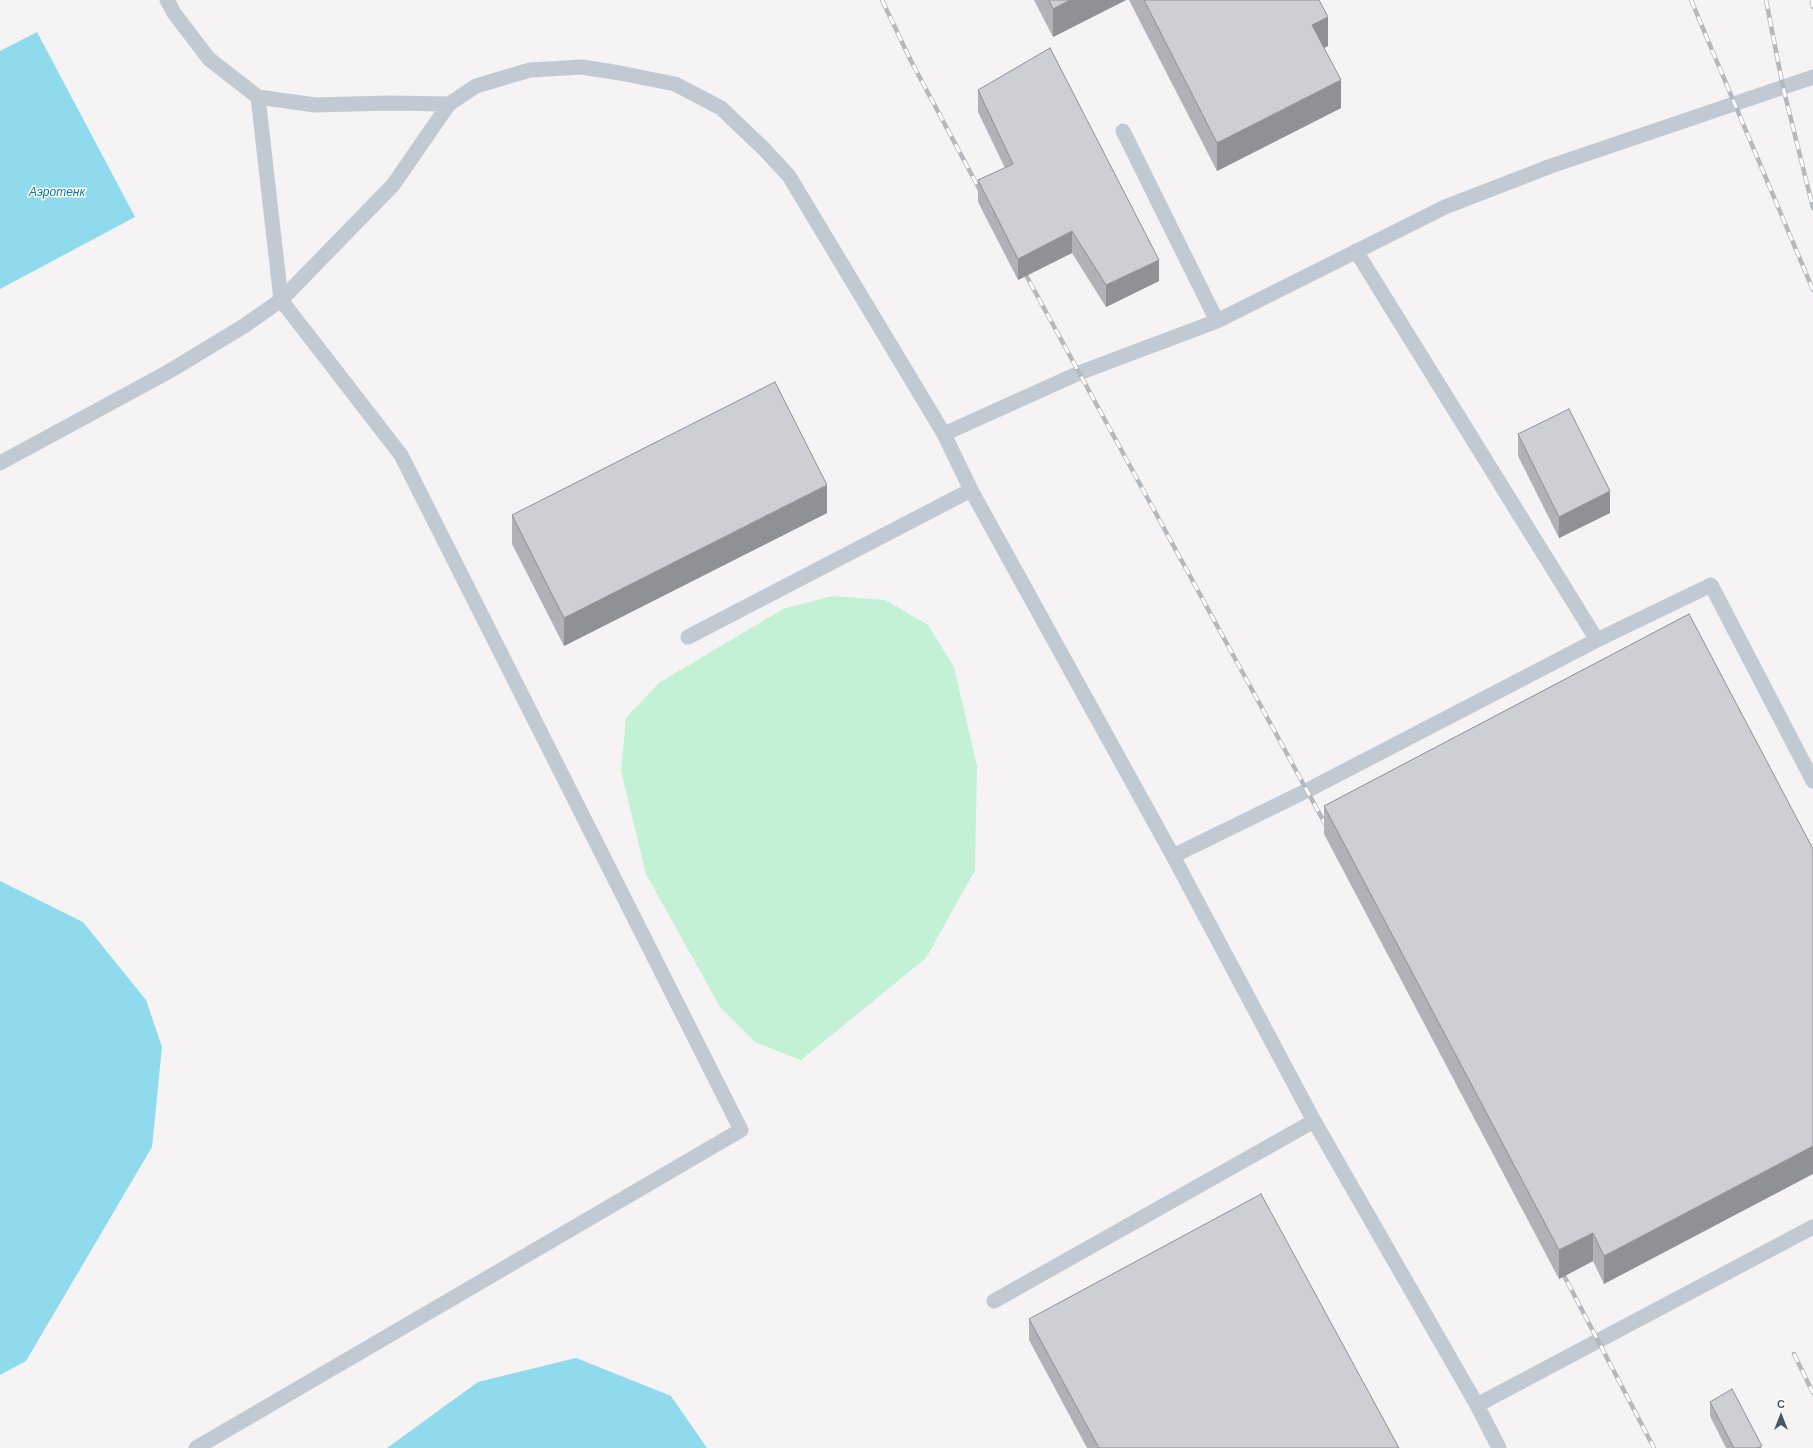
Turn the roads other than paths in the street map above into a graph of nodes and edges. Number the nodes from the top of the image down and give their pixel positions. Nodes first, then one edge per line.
1 (167, 0) edge
2 (1813, 76) edge
3 (258, 97) junction
4 (449, 104) junction
5 (1123, 131) dead end
6 (1356, 251) junction
7 (281, 300) junction
8 (1218, 320) junction
9 (944, 434) junction
10 (0, 463) edge
11 (971, 490) junction
12 (688, 637) dead end
13 (1597, 640) junction
14 (1813, 781) edge
15 (1173, 856) junction
16 (1314, 1121) junction
17 (1813, 1227) edge
18 (994, 1301) dead end
19 (1477, 1405) junction
20 (196, 1448) edge
21 (1500, 1448) edge

1 - 3 lane
2 - 6 lane
3 - 4 lane
3 - 7 lane
4 - 7 lane
4 - 9 lane
5 - 8 lane
6 - 8 lane
6 - 13 lane
7 - 10 lane
7 - 20 lane
8 - 9 lane
9 - 11 lane
11 - 12 lane
11 - 15 lane
13 - 14 lane
13 - 15 lane
15 - 16 lane
16 - 18 lane
16 - 19 lane
17 - 19 lane
19 - 21 lane

